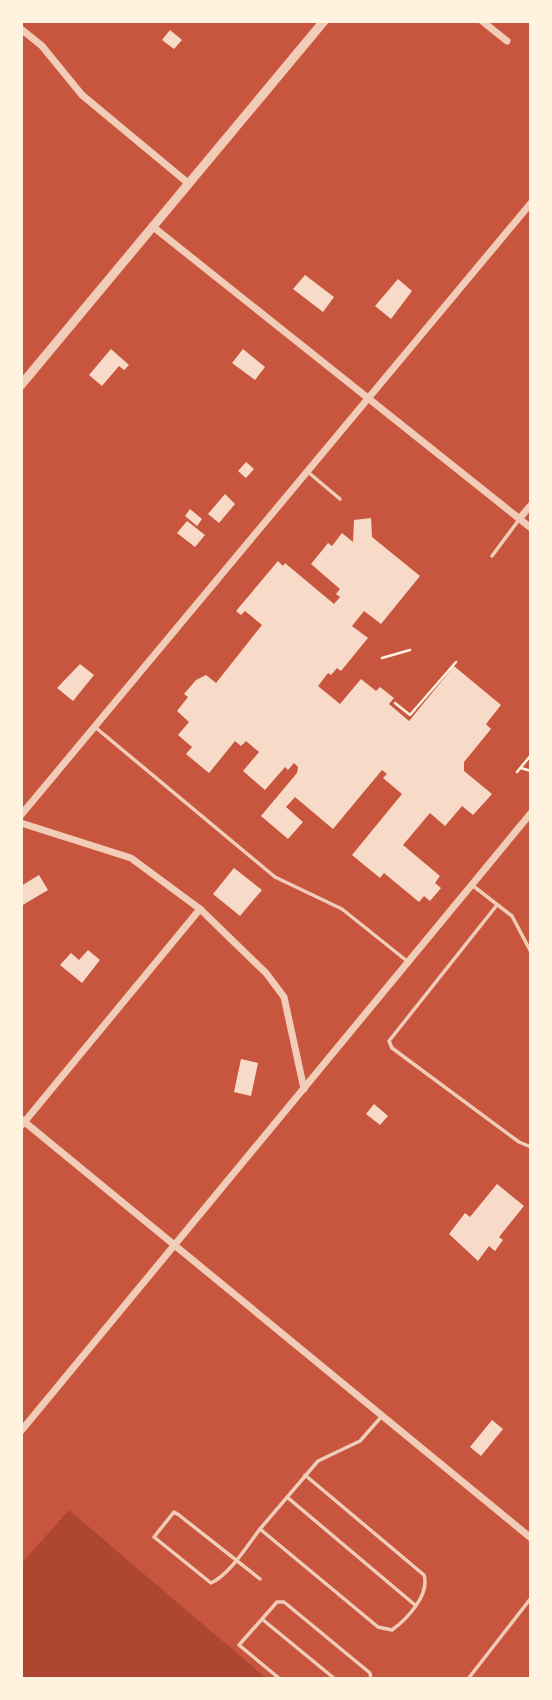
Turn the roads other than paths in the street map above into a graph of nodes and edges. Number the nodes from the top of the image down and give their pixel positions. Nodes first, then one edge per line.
1 (324, 21) edge
2 (482, 21) edge
3 (21, 29) edge
4 (507, 41) dead end
5 (188, 183) junction
6 (531, 203) edge
7 (152, 226) junction
8 (21, 385) edge
9 (370, 398) junction
10 (308, 472) junction
11 (340, 499) dead end
12 (531, 505) edge
13 (519, 519) junction
14 (531, 528) edge
15 (492, 556) dead end
16 (95, 727) junction
17 (531, 813) edge
18 (21, 815) edge
19 (21, 823) edge
20 (472, 885) junction
21 (497, 905) junction
22 (200, 909) junction
23 (531, 952) edge
24 (408, 962) junction
25 (304, 1089) junction
26 (22, 1123) edge
27 (531, 1147) edge
28 (175, 1248) junction
29 (382, 1416) junction
30 (25, 1421) edge
31 (21, 1431) edge
32 (305, 1475) junction
33 (287, 1497) junction
34 (260, 1530) junction
35 (531, 1538) edge
36 (235, 1559) junction
37 (260, 1579) dead end
38 (531, 1598) edge
39 (415, 1605) junction
40 (262, 1619) junction
41 (280, 1679) edge
42 (335, 1679) edge
43 (371, 1679) edge
44 (468, 1679) edge

1 - 5 street
2 - 4 street
3 - 5 street
5 - 7 street
6 - 9 street
7 - 8 street
7 - 9 street
9 - 10 street
9 - 13 street
10 - 11 lane
10 - 16 street
12 - 13 street
13 - 14 street
13 - 15 lane
16 - 18 street
16 - 24 lane
17 - 20 street
19 - 22 street
20 - 21 lane
20 - 24 street
21 - 23 lane
21 - 27 lane
22 - 25 street
22 - 26 street
24 - 25 street
25 - 28 street
26 - 28 street
28 - 29 street
28 - 30 street
29 - 32 lane
29 - 35 street
30 - 31 street
32 - 33 lane
32 - 39 lane
33 - 34 lane
33 - 39 lane
34 - 36 lane
34 - 39 lane
36 - 36 lane
36 - 37 lane
38 - 44 lane
40 - 41 lane
40 - 42 lane
40 - 43 lane

